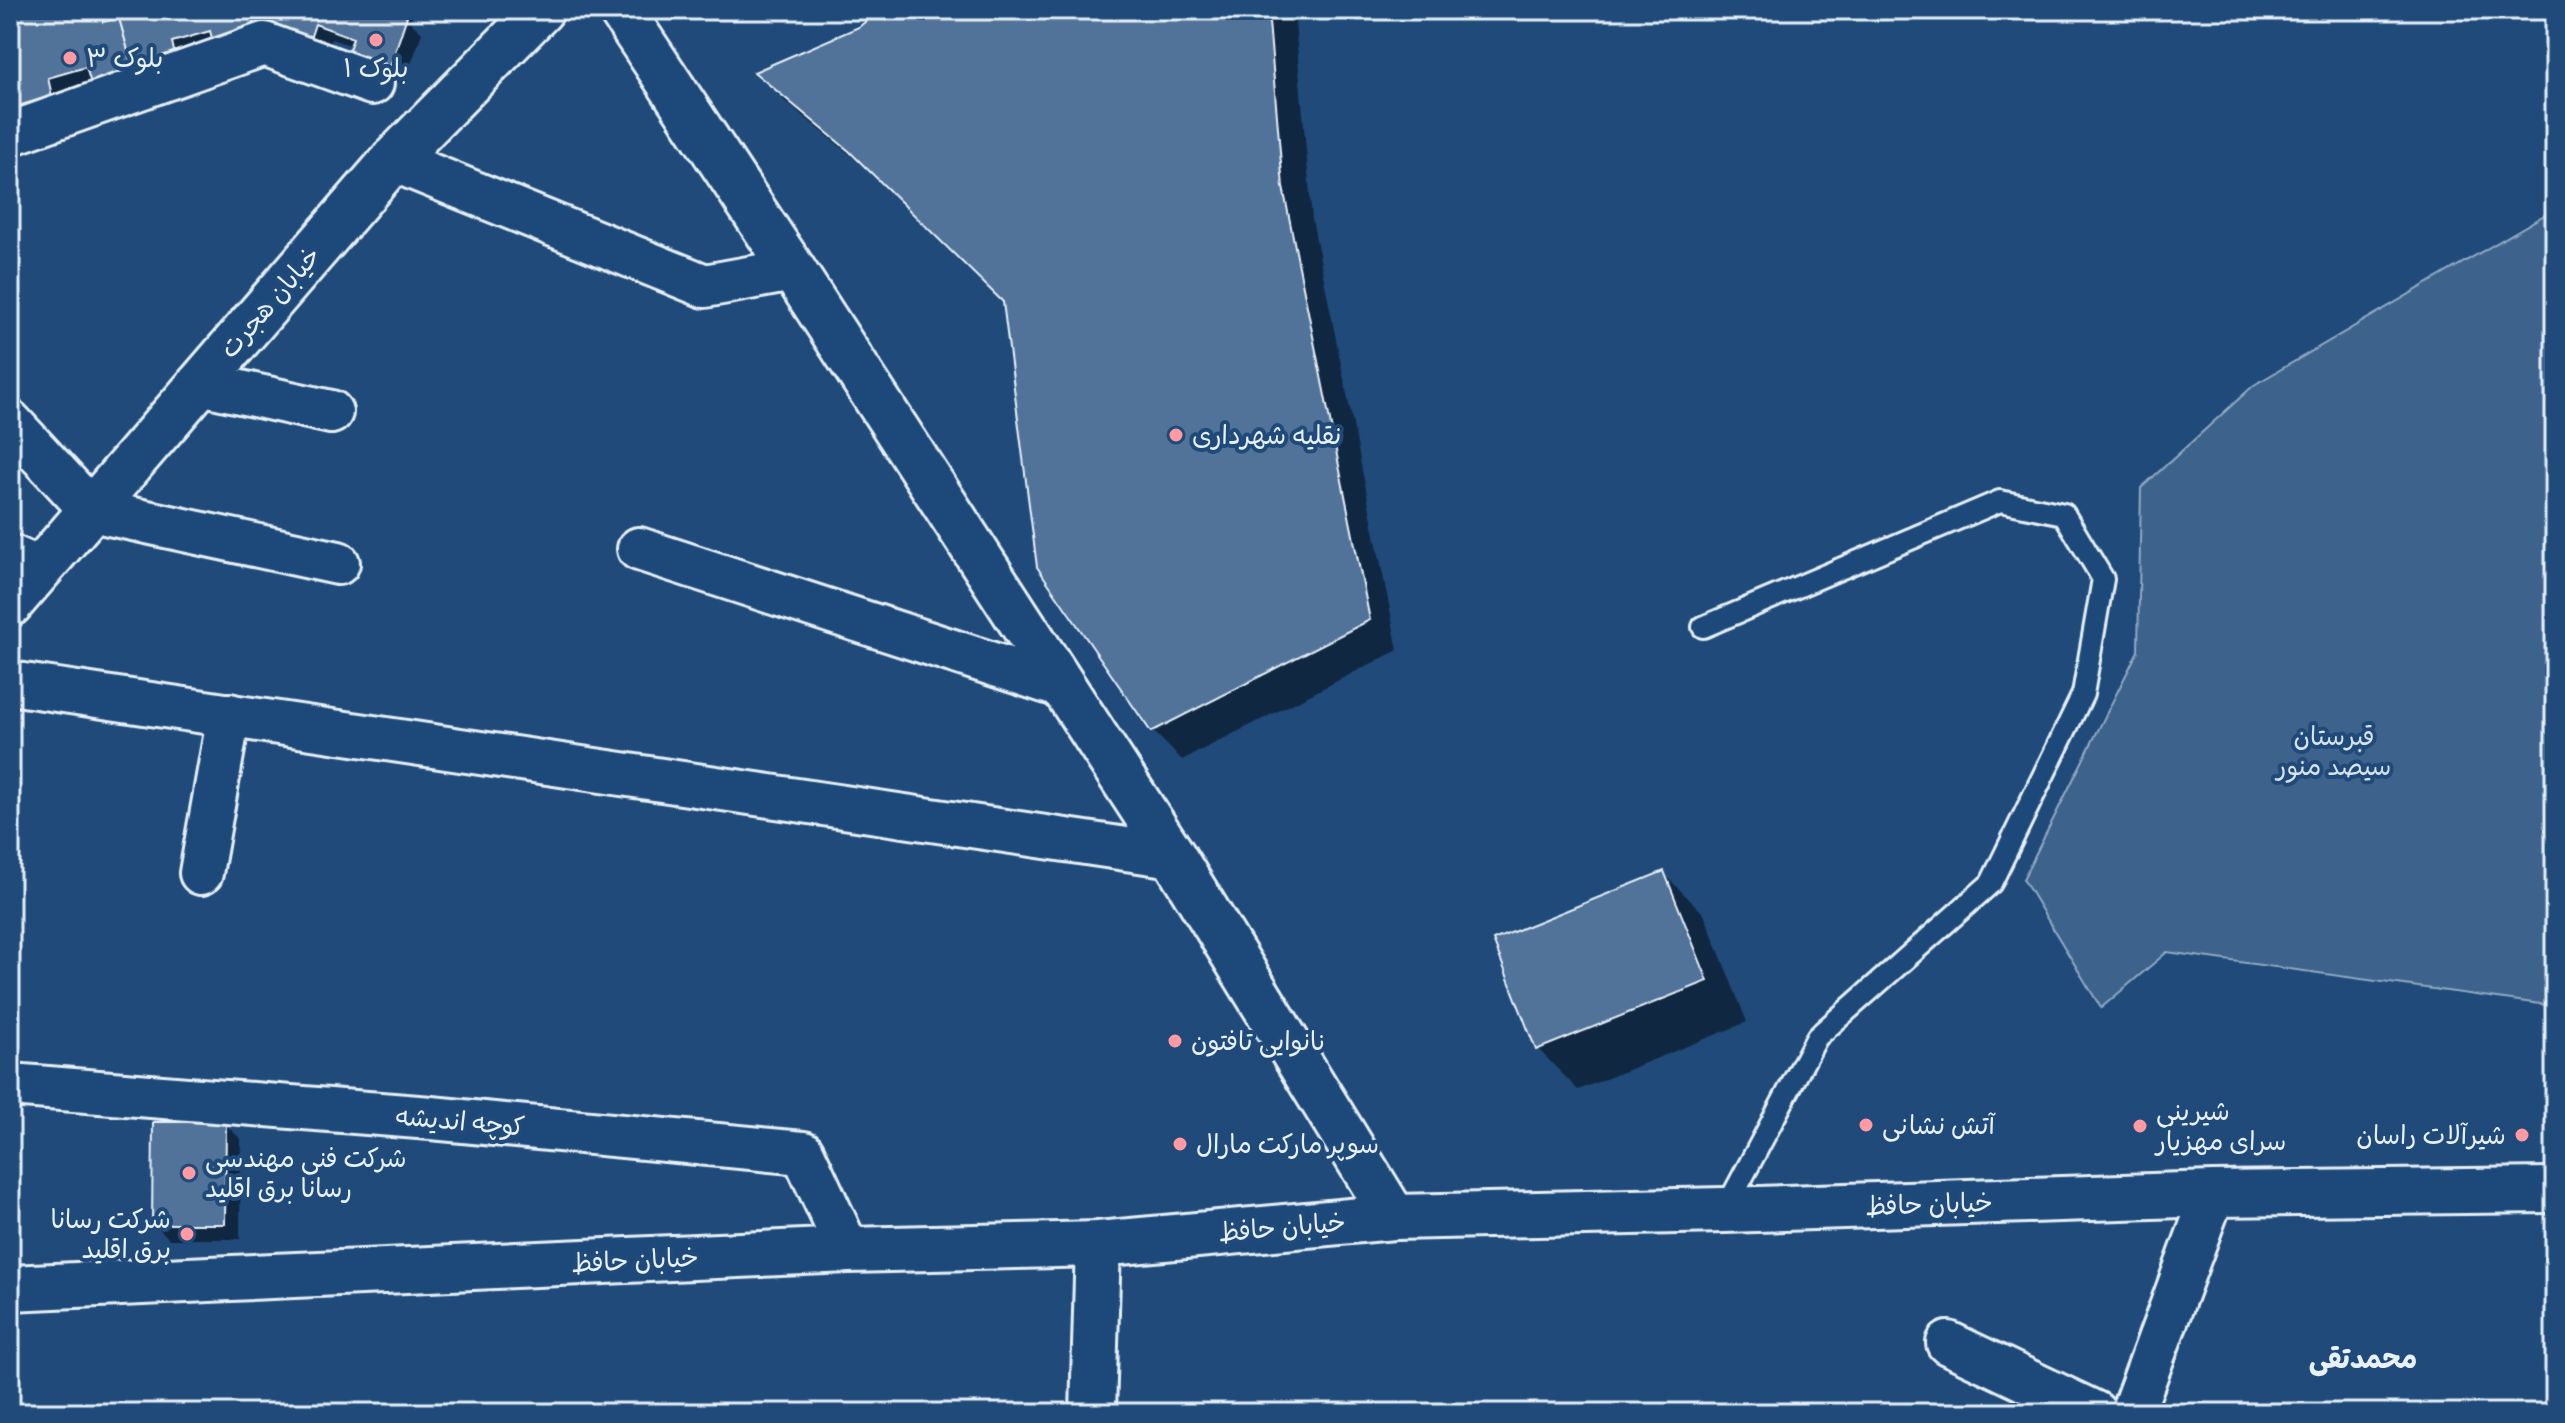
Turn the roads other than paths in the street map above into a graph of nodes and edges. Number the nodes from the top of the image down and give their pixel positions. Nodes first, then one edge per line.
1 (541, 10) edge
2 (621, 10) edge
3 (372, 83) dead end
4 (10, 134) edge
5 (393, 160) junction
6 (793, 270) junction
7 (200, 383) junction
8 (331, 412) dead end
9 (10, 422) edge
10 (91, 510) junction
11 (639, 549) dead end
12 (25, 563) edge
13 (338, 563) dead end
14 (10, 604) edge
15 (1703, 627) dead end
16 (10, 683) edge
17 (1063, 687) junction
18 (229, 715) junction
19 (1173, 856) junction
20 (201, 873) dead end
21 (10, 1085) edge
22 (2555, 1190) edge
23 (2213, 1194) junction
24 (1725, 1210) junction
25 (1394, 1217) junction
26 (1098, 1244) junction
27 (848, 1250) junction
28 (10, 1288) edge
29 (1948, 1343) dead end
30 (1093, 1413) edge
31 (2095, 1413) edge
32 (2132, 1413) edge

1 - 5 main road, خیابان هجرت
2 - 6 main road
3 - 4 street
5 - 6 street
5 - 7 main road, خیابان هجرت
6 - 17 main road
7 - 8 street
7 - 10 main road, خیابان هجرت
9 - 10 street
10 - 12 main road, خیابان هجرت
10 - 13 street
11 - 17 street
12 - 14 main road, خیابان هجرت
15 - 24 lane
16 - 18 street
17 - 19 main road
18 - 19 street
18 - 20 street
19 - 25 main road
21 - 27 street, کوچه اندیشه
22 - 23 main road, خیابان حافظ
23 - 24 main road, خیابان حافظ
23 - 32 street
24 - 25 main road, خیابان حافظ
25 - 26 main road, خیابان حافظ
26 - 27 main road, خیابان حافظ
26 - 30 main road
27 - 28 main road, خیابان حافظ
29 - 31 street

